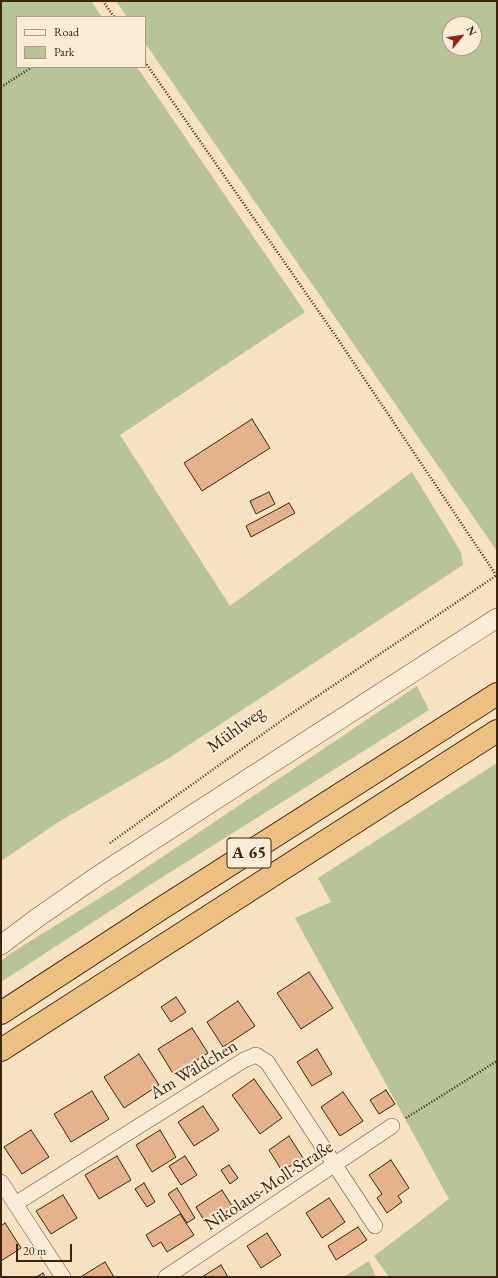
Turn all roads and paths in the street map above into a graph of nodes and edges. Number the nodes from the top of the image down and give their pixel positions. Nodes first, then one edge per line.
1 (103, 1) edge
2 (112, 16) edge
3 (146, 63) edge
4 (30, 68) edge
5 (1, 87) edge
6 (496, 575) edge
7 (497, 618) edge
8 (497, 694) edge
9 (497, 730) edge
10 (110, 844) dead end
11 (1, 945) edge
12 (1, 1013) edge
13 (1, 1050) edge
14 (497, 1061) edge
15 (392, 1126) joint
16 (335, 1165) junction
17 (1, 1182) edge
18 (15, 1204) junction
19 (375, 1226) dead end
20 (63, 1277) edge
21 (166, 1277) edge

1 - 2 path
3 - 6 path
4 - 5 path
6 - 10 path, Mühlweg
7 - 11 street
8 - 12 highway, A 65
9 - 13 highway, A 65
14 - 15 path
15 - 16 street, Nikolaus-Moll-Straße
16 - 18 street, Am Wäldchen
16 - 19 street, Am Wäldchen
16 - 21 street, Nikolaus-Moll-Straße
17 - 18 street
18 - 20 street

